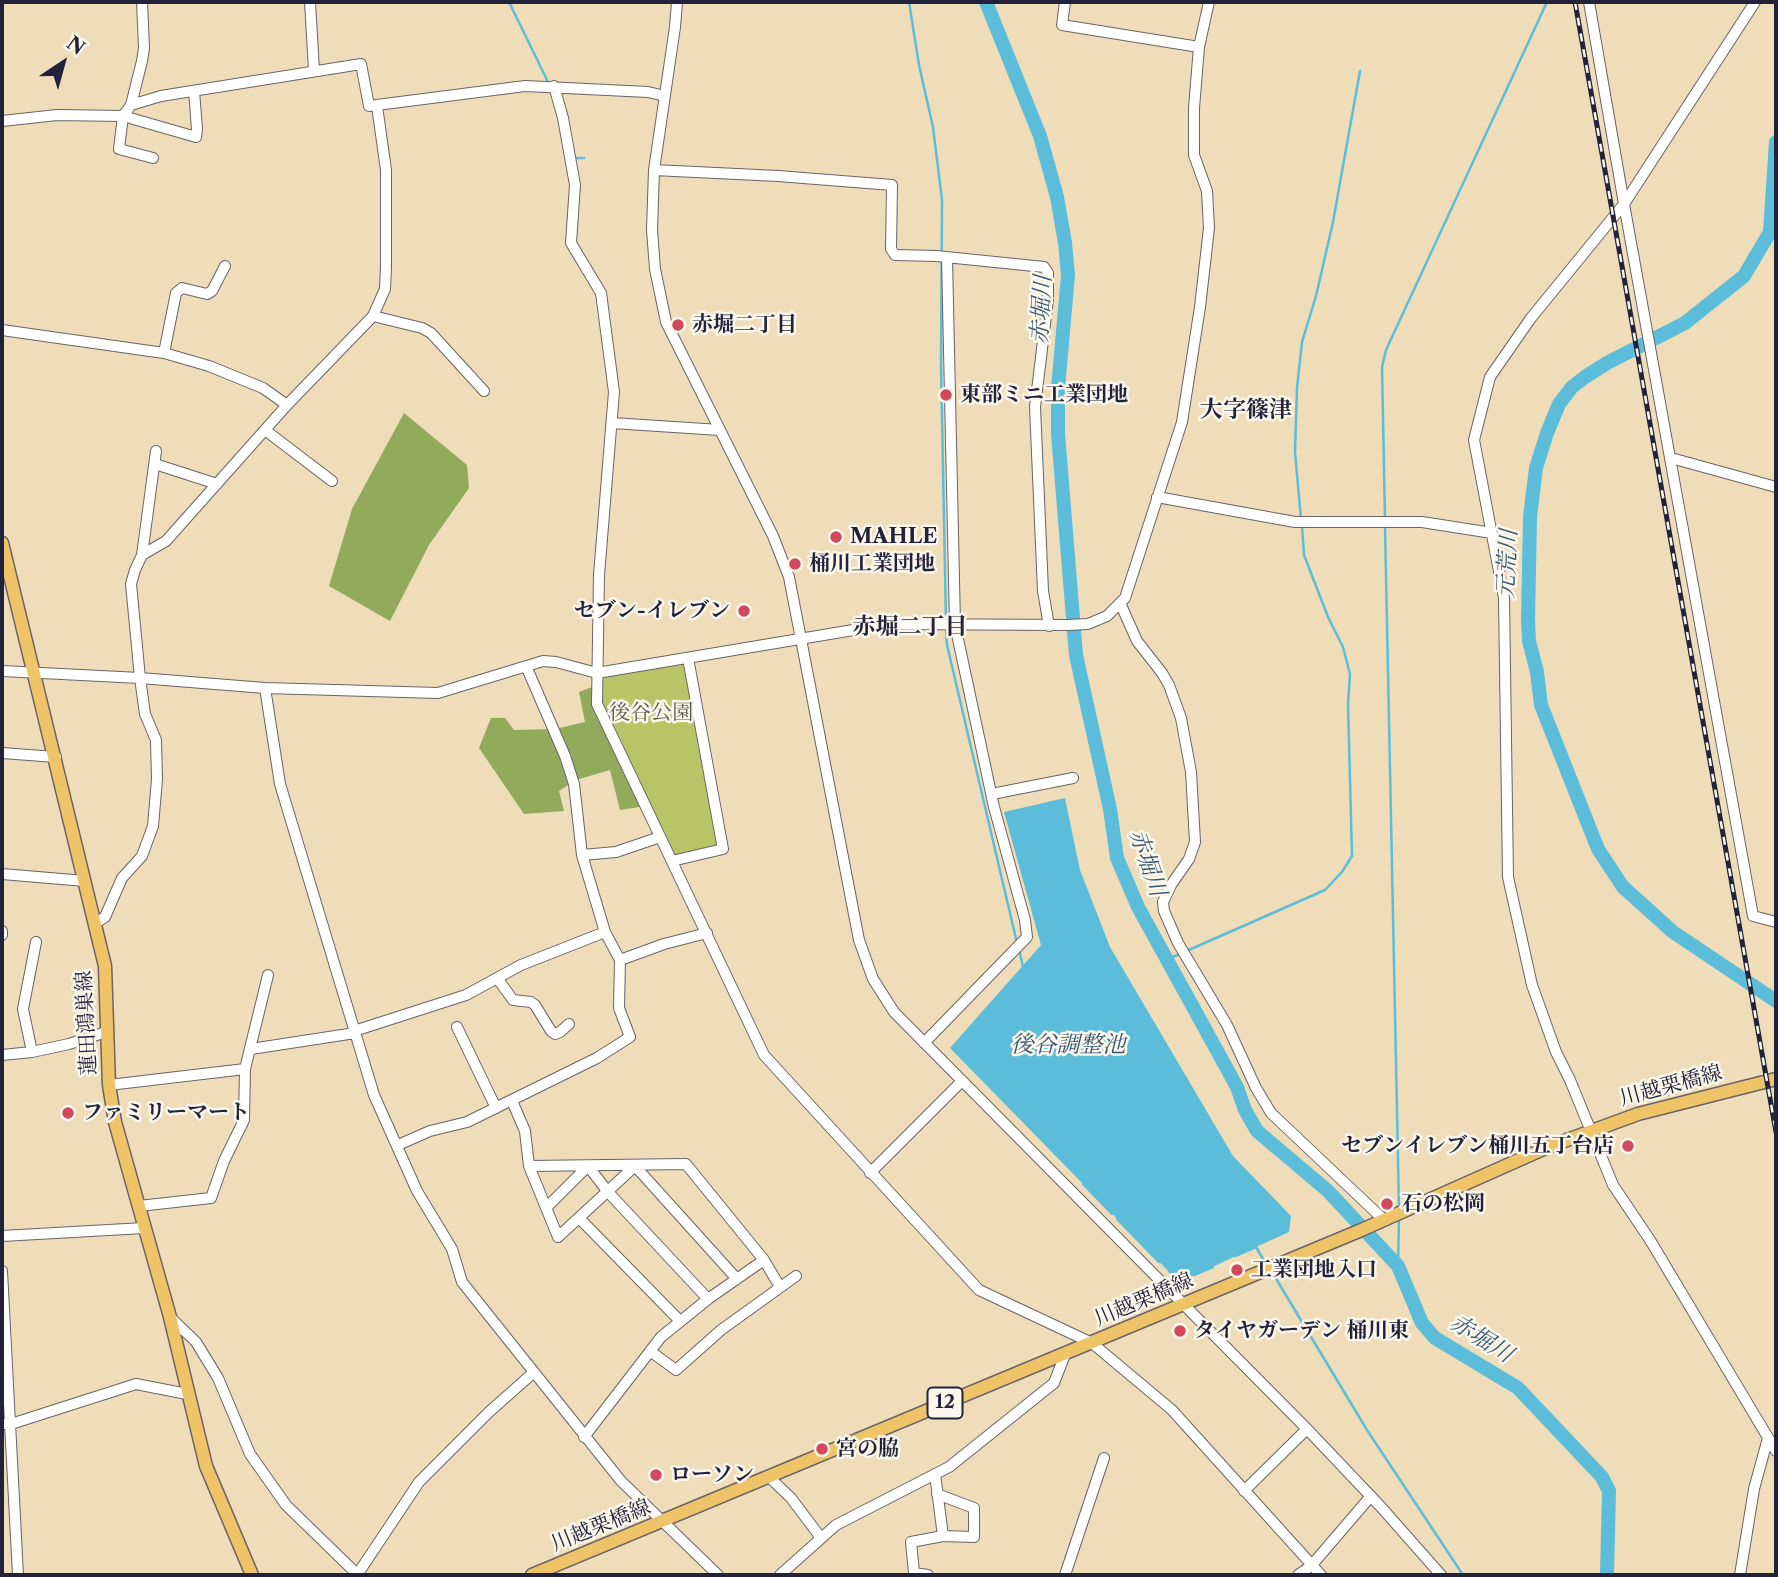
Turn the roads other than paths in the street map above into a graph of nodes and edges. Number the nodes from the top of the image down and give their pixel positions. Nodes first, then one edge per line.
1 (142, 2) edge
2 (310, 2) edge
3 (677, 2) edge
4 (1065, 2) edge
5 (1209, 2) edge
6 (1590, 2) edge
7 (1755, 2) edge
8 (1199, 47) junction
9 (314, 70) junction
10 (554, 86) junction
11 (194, 91) junction
12 (665, 96) junction
13 (131, 105) junction
14 (377, 106) junction
15 (123, 116) junction
16 (2, 121) edge
17 (153, 158) dead end
18 (654, 170) junction
19 (1624, 204) junction
20 (947, 258) junction
21 (225, 266) dead end
22 (373, 316) junction
23 (2, 330) edge
24 (164, 353) junction
25 (484, 391) dead end
26 (287, 405) junction
27 (612, 424) junction
28 (265, 430) junction
29 (720, 430) junction
30 (156, 451) dead end
31 (1671, 458) junction
32 (155, 464) junction
33 (332, 481) dead end
34 (217, 484) junction
35 (1776, 486) edge
36 (1157, 497) junction
37 (1492, 533) junction
38 (2, 543) edge
39 (142, 555) junction
40 (4, 561) edge
41 (1121, 605) junction
42 (955, 625) junction
43 (1049, 626) junction
44 (803, 639) junction
45 (688, 658) junction
46 (526, 666) junction
47 (2, 671) edge
48 (35, 672) junction
49 (597, 673) junction
50 (140, 678) junction
51 (265, 688) junction
52 (2, 753) edge
53 (56, 757) junction
54 (1073, 778) dead end
55 (992, 794) junction
56 (660, 837) junction
57 (582, 855) junction
58 (672, 861) junction
59 (2, 874) edge
60 (85, 881) junction
61 (1776, 922) edge
62 (94, 924) junction
63 (605, 932) junction
64 (706, 933) junction
65 (36, 942) dead end
66 (620, 960) junction
67 (268, 975) dead end
68 (497, 978) junction
69 (569, 1024) dead end
70 (457, 1027) dead end
71 (107, 1032) junction
72 (354, 1032) junction
73 (925, 1043) junction
74 (251, 1049) junction
75 (32, 1052) junction
76 (2, 1055) edge
77 (245, 1069) junction
78 (1776, 1079) edge
79 (962, 1081) junction
80 (109, 1085) junction
81 (512, 1101) junction
82 (496, 1108) junction
83 (1591, 1130) junction
84 (398, 1145) junction
85 (529, 1166) junction
86 (587, 1166) junction
87 (635, 1166) junction
88 (870, 1173) junction
89 (608, 1192) junction
90 (139, 1206) junction
91 (546, 1208) junction
92 (580, 1219) junction
93 (1381, 1222) junction
94 (144, 1228) junction
95 (2, 1236) edge
96 (764, 1260) junction
97 (2, 1271) edge
98 (796, 1276) dead end
99 (737, 1279) junction
100 (780, 1287) junction
101 (708, 1299) junction
102 (1182, 1304) junction
103 (170, 1317) junction
104 (680, 1321) junction
105 (1092, 1343) junction
106 (650, 1351) junction
107 (1066, 1352) junction
108 (533, 1373) junction
109 (187, 1394) junction
110 (6, 1424) edge
111 (1307, 1429) junction
112 (584, 1437) junction
113 (1768, 1438) junction
114 (1776, 1451) edge
115 (1104, 1458) dead end
116 (934, 1474) junction
117 (769, 1477) junction
118 (1244, 1491) junction
119 (937, 1494) junction
120 (1371, 1496) junction
121 (664, 1521) junction
122 (943, 1536) junction
123 (821, 1538) junction
124 (1310, 1571) edge
125 (18, 1575) edge
126 (252, 1575) edge
127 (357, 1575) edge
128 (532, 1575) edge
129 (718, 1575) edge
130 (780, 1575) edge
131 (928, 1575) edge
132 (1065, 1575) edge
133 (1298, 1575) edge
134 (1321, 1575) edge
135 (1441, 1575) edge
136 (1740, 1575) edge

1 - 13 street
2 - 9 street
3 - 12 street
4 - 8 street
5 - 8 street
6 - 19 street
7 - 19 street
8 - 36 street
9 - 11 street
9 - 14 street
10 - 12 street
10 - 14 street
10 - 27 street
11 - 13 street
11 - 15 street
12 - 18 street
13 - 15 street
14 - 22 street
15 - 16 street
15 - 17 street
18 - 20 street
18 - 29 street
19 - 31 street
19 - 37 street
20 - 42 street
20 - 43 street
21 - 24 street
22 - 25 street
22 - 26 street
23 - 24 street
24 - 26 street
26 - 28 street
27 - 29 street
27 - 49 street
28 - 33 street
28 - 34 street
29 - 44 street
30 - 32 street
31 - 35 street
31 - 61 street
32 - 34 street
32 - 39 street
34 - 39 street
36 - 37 street
36 - 41 street
37 - 83 street
38 - 40 main road, 蓮田鴻巣線
39 - 50 street
40 - 48 main road, 蓮田鴻巣線
41 - 43 street
41 - 93 street
42 - 43 street
42 - 44 street
42 - 55 street
44 - 45 street
44 - 73 street
45 - 49 street
45 - 58 street
46 - 49 street
46 - 51 street
46 - 57 street
47 - 48 street
48 - 50 street
48 - 53 main road, 蓮田鴻巣線
49 - 56 street
50 - 51 street
50 - 62 street
51 - 72 street
52 - 53 street
53 - 60 main road, 蓮田鴻巣線
54 - 55 street
55 - 73 street
56 - 57 street
56 - 58 street
57 - 63 street
58 - 64 street
59 - 60 street
60 - 62 main road, 蓮田鴻巣線
62 - 71 main road, 蓮田鴻巣線
63 - 66 street
63 - 68 street
64 - 66 street
64 - 88 street
65 - 75 street
66 - 81 street
67 - 74 street
68 - 69 street
68 - 72 street
70 - 82 street
71 - 75 street
71 - 80 main road, 蓮田鴻巣線
72 - 74 street
72 - 84 street
73 - 79 street
74 - 77 street
75 - 76 street
77 - 80 street
77 - 90 street
78 - 83 main road, 川越栗橋線 / 12
79 - 88 street
79 - 102 street
80 - 90 main road, 蓮田鴻巣線
81 - 82 street
81 - 85 street
82 - 84 street
83 - 93 main road, 川越栗橋線 / 12
83 - 113 street
84 - 108 street
85 - 86 street
85 - 91 street
86 - 87 street
86 - 89 street
86 - 91 street
87 - 89 street
87 - 96 street
87 - 99 street
88 - 105 street
89 - 92 street
89 - 101 street
90 - 94 main road, 蓮田鴻巣線
91 - 92 street
92 - 104 street
93 - 102 main road, 川越栗橋線 / 12
94 - 95 street
94 - 103 main road, 蓮田鴻巣線
96 - 99 street
96 - 100 street
97 - 110 street
98 - 100 street
99 - 101 street
100 - 106 street
101 - 104 street
102 - 105 main road, 川越栗橋線 / 12
102 - 111 street
103 - 109 main road, 蓮田鴻巣線
103 - 127 street
104 - 106 street
105 - 107 main road, 川越栗橋線 / 12
105 - 118 street
106 - 112 street
107 - 116 street
107 - 117 main road, 川越栗橋線 / 12
108 - 112 street
108 - 127 street
109 - 110 street
109 - 126 main road, 蓮田鴻巣線
110 - 125 street
111 - 118 street
111 - 120 street
112 - 121 street
113 - 114 street
113 - 136 street
115 - 132 street
116 - 119 street
116 - 123 street
117 - 121 main road, 川越栗橋線 / 12
117 - 123 street
118 - 124 street
119 - 122 street
119 - 122 street
120 - 124 street
120 - 135 street
121 - 128 main road, 川越栗橋線 / 12
121 - 129 street
122 - 131 street
123 - 130 street
124 - 133 street
124 - 134 street

